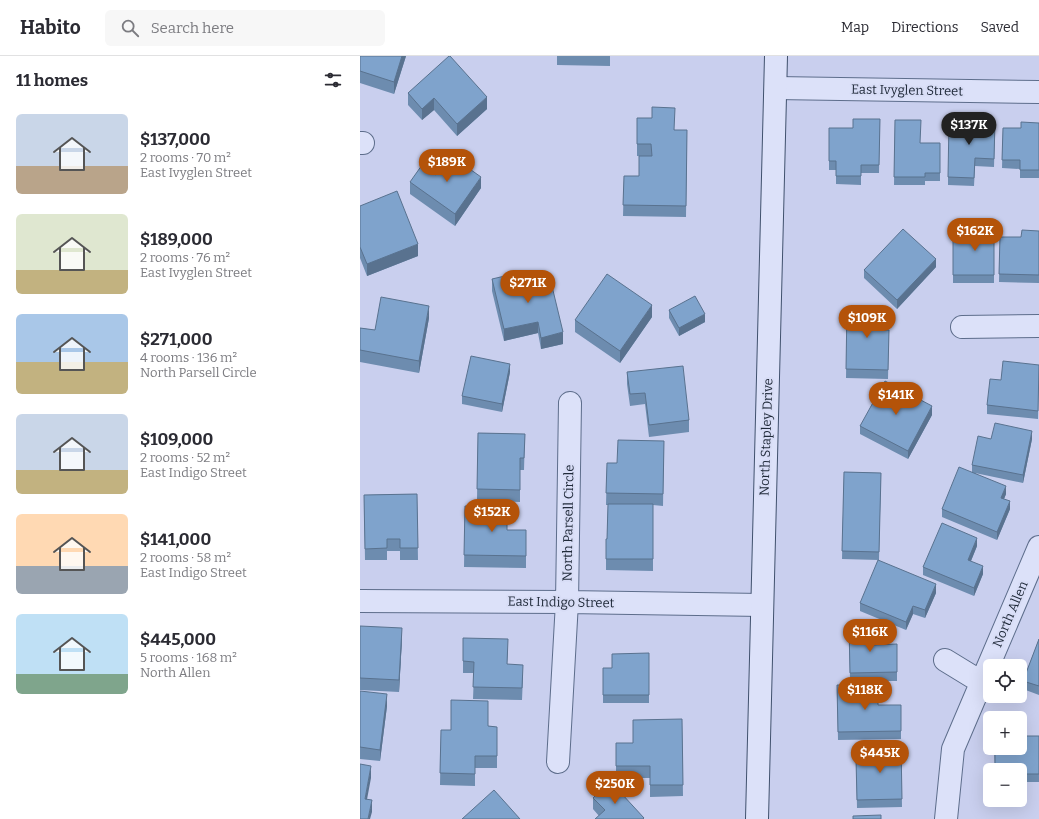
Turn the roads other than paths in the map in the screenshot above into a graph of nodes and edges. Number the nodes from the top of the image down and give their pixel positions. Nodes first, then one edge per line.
1 (776, 56) edge
2 (776, 88) junction
3 (1039, 92) edge
4 (962, 326) dead end
5 (1039, 326) edge
6 (570, 403) dead end
7 (1039, 547) edge
8 (360, 601) edge
9 (567, 602) junction
10 (762, 606) junction
11 (945, 660) dead end
12 (981, 682) junction
13 (558, 762) dead end
14 (757, 819) edge
15 (946, 819) edge

1 - 2 street, North Stapley Drive
2 - 3 street, East Ivyglen Street
2 - 10 street, North Stapley Drive
4 - 5 street
6 - 9 street, North Parsell Circle
7 - 12 street, North Allen
8 - 9 street, East Indigo Street
9 - 10 street, East Indigo Street
9 - 13 street, North Parsell Circle
10 - 14 street, North Stapley Drive
11 - 12 street
12 - 15 street, North Allen

